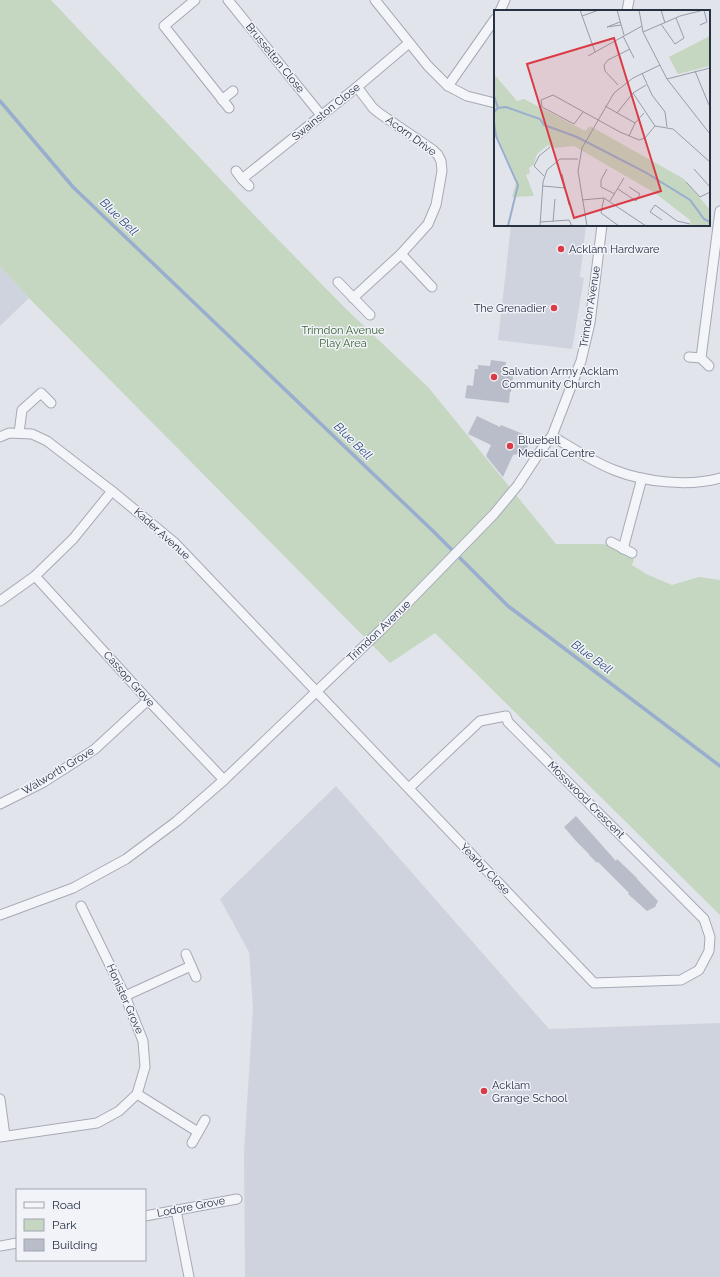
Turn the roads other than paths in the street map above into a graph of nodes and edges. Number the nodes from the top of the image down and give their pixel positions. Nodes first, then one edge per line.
1 (195, 0) edge
2 (228, 0) edge
3 (375, 0) edge
4 (505, 0) edge
5 (629, 0) edge
6 (500, 10) edge
7 (627, 10) edge
8 (494, 20) edge
9 (409, 43) junction
10 (448, 86) junction
11 (357, 87) junction
12 (233, 91) dead end
13 (222, 100) junction
14 (494, 103) edge
15 (229, 108) dead end
16 (321, 115) junction
17 (236, 171) dead end
18 (242, 179) junction
19 (249, 186) dead end
20 (720, 211) edge
21 (602, 226) edge
22 (718, 250) edge
23 (401, 254) junction
24 (338, 282) dead end
25 (432, 287) dead end
26 (353, 298) junction
27 (370, 315) dead end
28 (689, 357) dead end
29 (701, 358) junction
30 (709, 366) dead end
31 (51, 403) dead end
32 (19, 433) junction
33 (552, 436) junction
34 (0, 437) edge
35 (642, 478) junction
36 (720, 478) edge
37 (112, 491) junction
38 (611, 542) dead end
39 (623, 549) junction
40 (632, 553) dead end
41 (35, 576) junction
42 (0, 601) edge
43 (316, 691) junction
44 (148, 700) junction
45 (224, 780) junction
46 (409, 788) junction
47 (0, 804) edge
48 (81, 906) dead end
49 (0, 915) edge
50 (186, 954) dead end
51 (191, 966) junction
52 (196, 977) dead end
53 (681, 980) joint
54 (125, 996) junction
55 (137, 1094) junction
56 (0, 1099) edge
57 (205, 1120) dead end
58 (198, 1132) junction
59 (3, 1137) edge
60 (192, 1142) dead end
61 (237, 1199) dead end
62 (176, 1210) junction
63 (146, 1216) edge
64 (16, 1243) edge
65 (0, 1246) edge
66 (189, 1277) edge

1 - 13 street
2 - 16 street, Brusselton Close
3 - 9 street
4 - 6 street
5 - 7 street
8 - 10 street
9 - 10 street
9 - 11 street, Swainston Close
10 - 14 street
11 - 16 street, Swainston Close
11 - 23 street, Acorn Drive
12 - 13 street
13 - 15 street
16 - 18 street, Swainston Close
17 - 18 street
18 - 19 street
20 - 22 street
21 - 33 street, Trimdon Avenue
22 - 29 street
23 - 25 street
23 - 26 street, Acorn Drive
24 - 26 street
26 - 27 street
28 - 29 street
29 - 30 street
31 - 32 street
32 - 34 street, Kader Avenue
32 - 37 street, Kader Avenue
33 - 35 street
33 - 43 street, Trimdon Avenue
35 - 36 street
35 - 39 street
37 - 41 street
37 - 43 street, Kader Avenue
38 - 39 street
39 - 40 street
41 - 42 street
41 - 44 street, Cassop Grove
43 - 45 street, Trimdon Avenue
43 - 46 street, Yearby Close
44 - 45 street, Cassop Grove
44 - 47 street, Walworth Grove
45 - 49 street, Trimdon Avenue
46 - 53 street, Yearby Close
46 - 53 street, Mosswood Crescent
48 - 54 street, Honister Grove
50 - 51 street
51 - 52 street
51 - 54 street
54 - 55 street, Honister Grove
55 - 58 street
55 - 59 street
56 - 59 street
57 - 58 street
58 - 60 street
61 - 62 street, Lodore Grove
62 - 63 street, Lodore Grove
62 - 66 street
64 - 65 street

